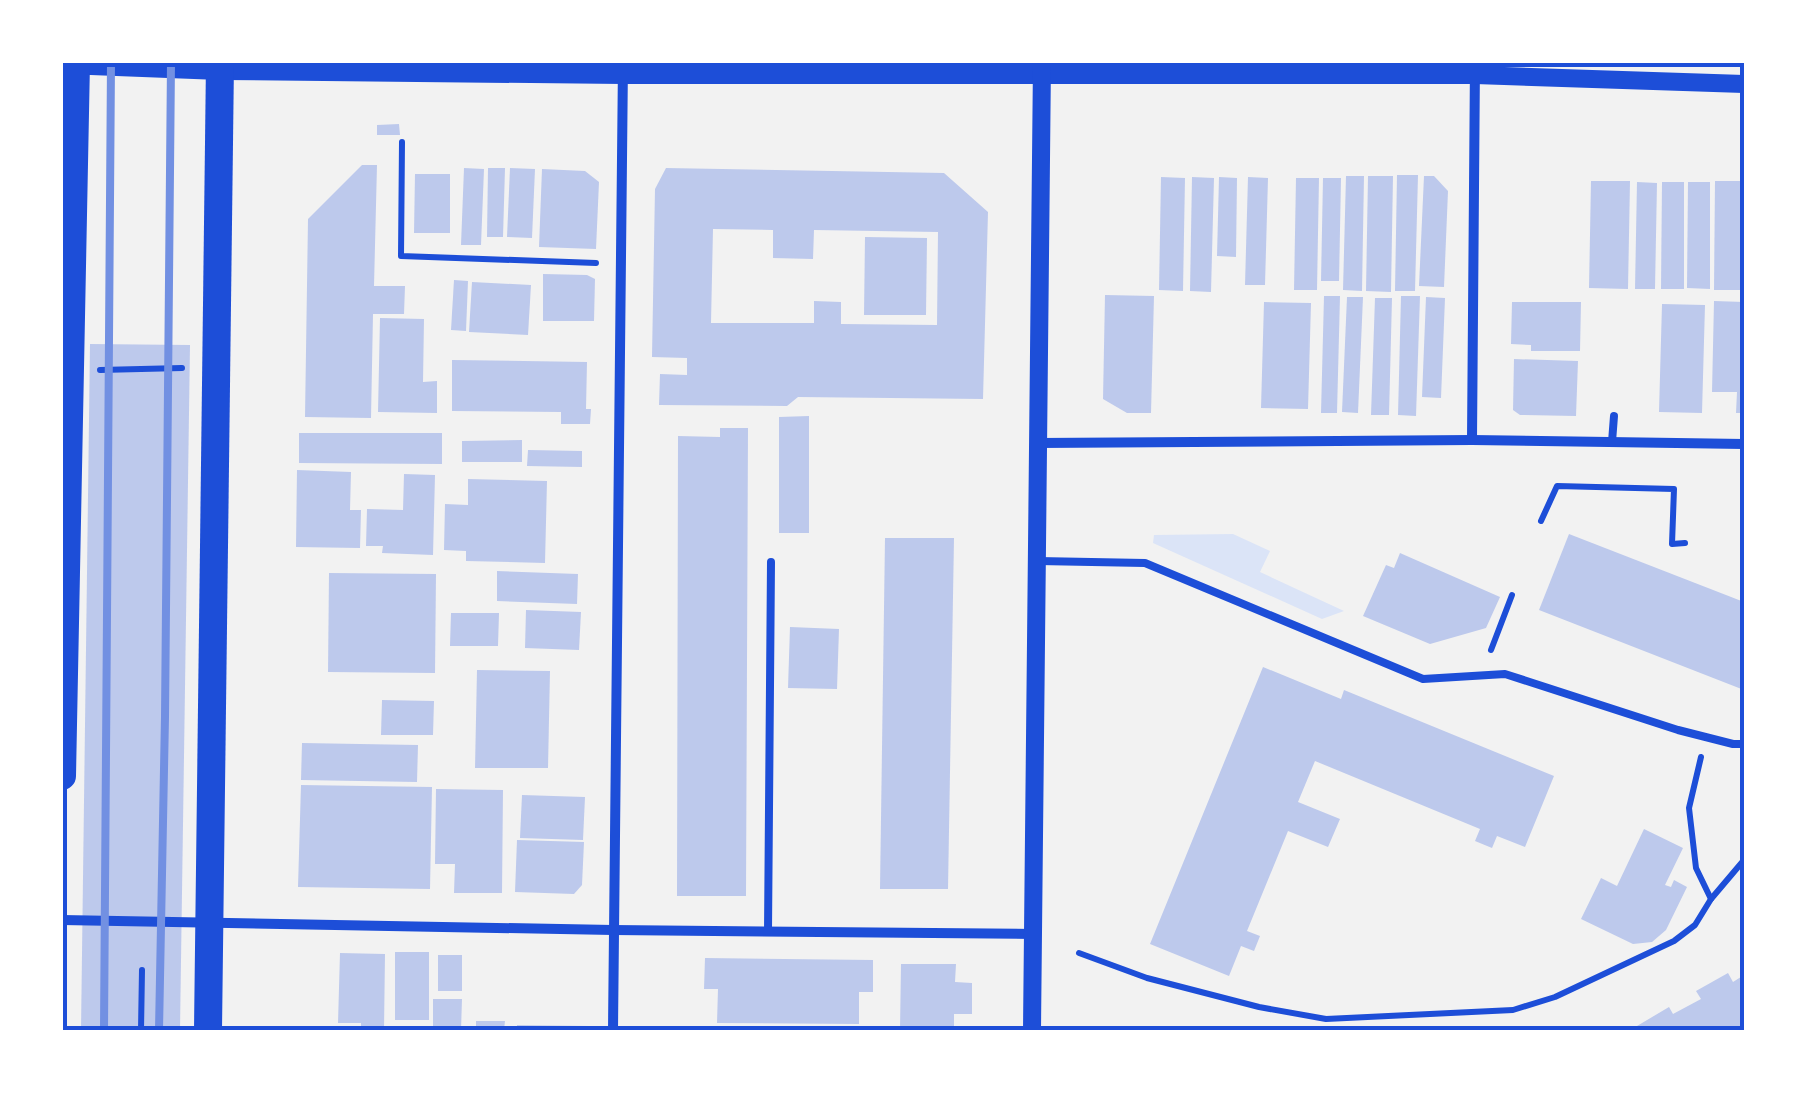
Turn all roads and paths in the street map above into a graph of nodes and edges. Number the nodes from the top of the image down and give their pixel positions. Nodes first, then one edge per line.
1 (72, 64) edge
2 (220, 67) edge
3 (623, 69) edge
4 (1042, 69) edge
5 (1475, 69) edge
6 (1744, 84) edge
7 (402, 142) dead end
8 (621, 264) junction
9 (189, 368) dead end
10 (89, 370) dead end
11 (1614, 416) dead end
12 (1472, 440) junction
13 (1612, 442) junction
14 (1038, 443) junction
15 (1744, 444) edge
16 (1541, 521) dead end
17 (1685, 544) dead end
18 (1037, 561) junction
19 (771, 562) dead end
20 (1512, 596) dead end
21 (1481, 675) junction
22 (1705, 736) junction
23 (1744, 744) edge
24 (62, 776) edge
25 (1744, 860) edge
26 (1711, 899) junction
27 (62, 920) edge
28 (210, 922) junction
29 (613, 930) junction
30 (768, 932) junction
31 (1033, 934) junction
32 (1079, 952) dead end
33 (142, 970) dead end
34 (141, 1030) edge
35 (208, 1030) edge
36 (612, 1030) edge
37 (1032, 1030) edge

1 - 2 street
1 - 24 highway
2 - 3 street
2 - 28 highway
3 - 4 street
3 - 8 street
4 - 5 street
4 - 14 street
5 - 6 street
5 - 12 street
7 - 8 path
8 - 29 street
9 - 10 path
11 - 13 lane
12 - 13 street
12 - 14 street
13 - 15 street
14 - 18 street
16 - 17 path
18 - 21 lane
18 - 31 street
19 - 30 lane
20 - 21 path
21 - 22 lane
22 - 23 lane
22 - 26 path
25 - 26 path
26 - 32 path
27 - 28 street
28 - 29 street
28 - 35 highway
29 - 30 street
29 - 36 street
30 - 31 street
31 - 37 street
33 - 34 path

